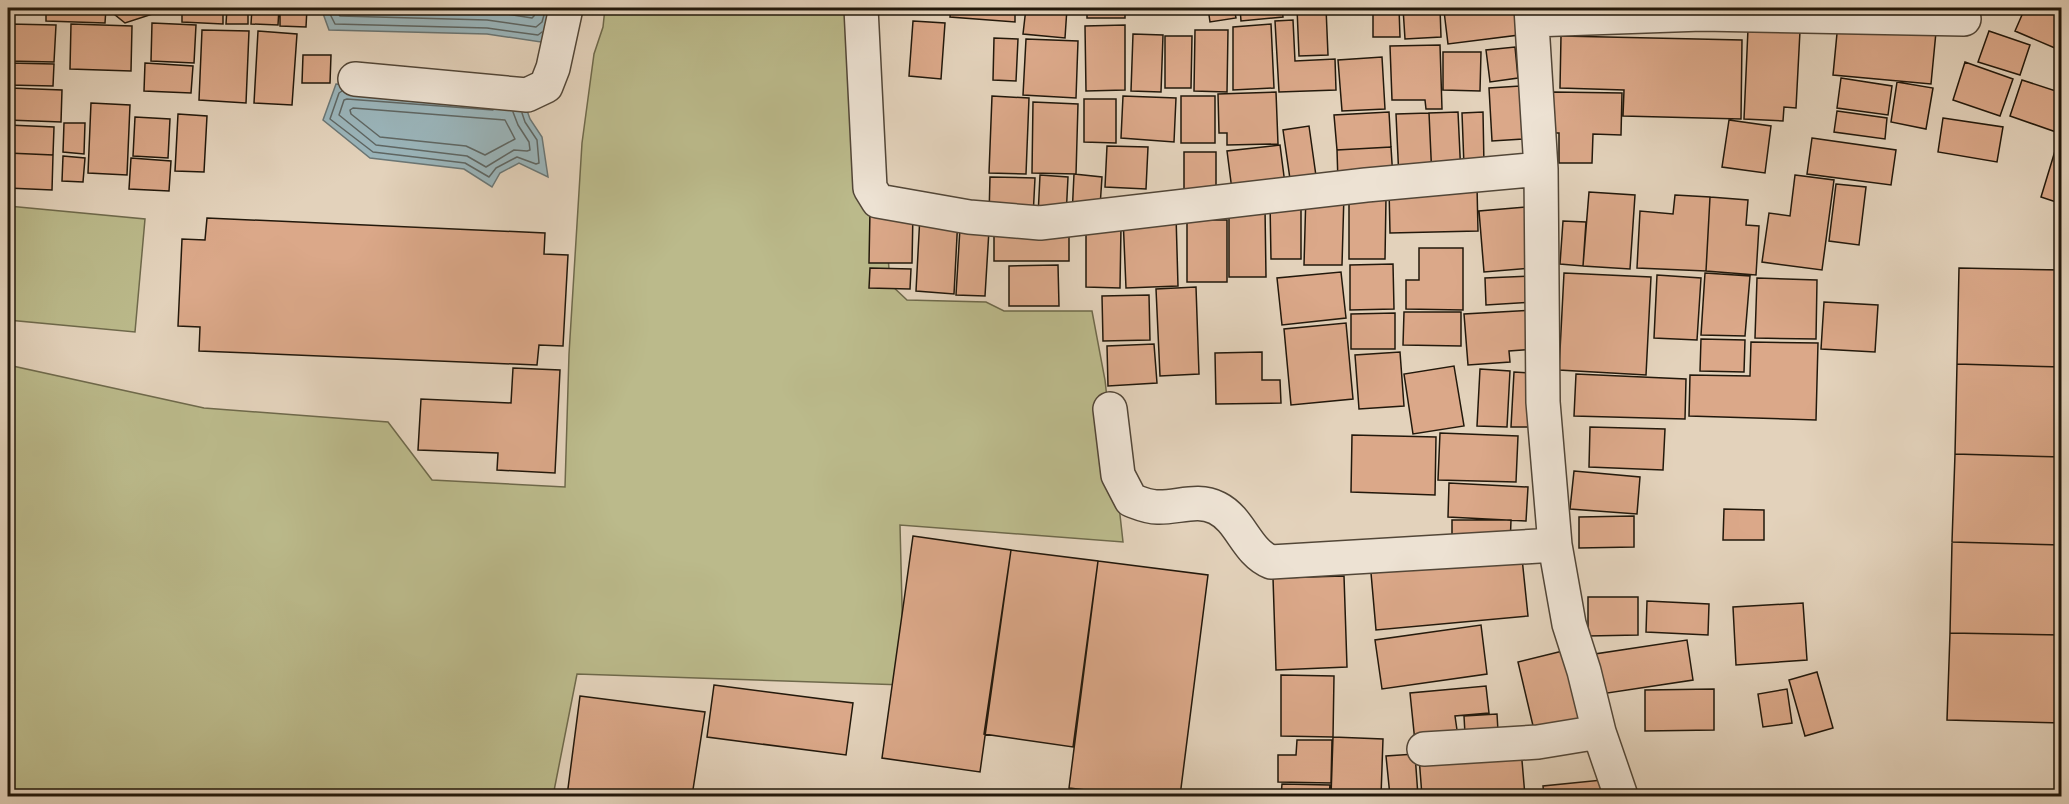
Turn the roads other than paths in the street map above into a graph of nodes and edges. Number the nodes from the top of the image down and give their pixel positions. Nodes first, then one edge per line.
1 (566, 8) edge
2 (861, 8) edge
3 (1531, 14) edge
4 (1964, 19) dead end
5 (355, 79) dead end
6 (1541, 170) junction
7 (1110, 410) dead end
8 (1555, 545) junction
9 (1599, 732) junction
10 (1424, 748) dead end
11 (1621, 796) edge

1 - 5 street
2 - 6 street
3 - 4 street
3 - 6 street
6 - 8 street
7 - 8 street
8 - 9 street
9 - 10 street
9 - 11 street

